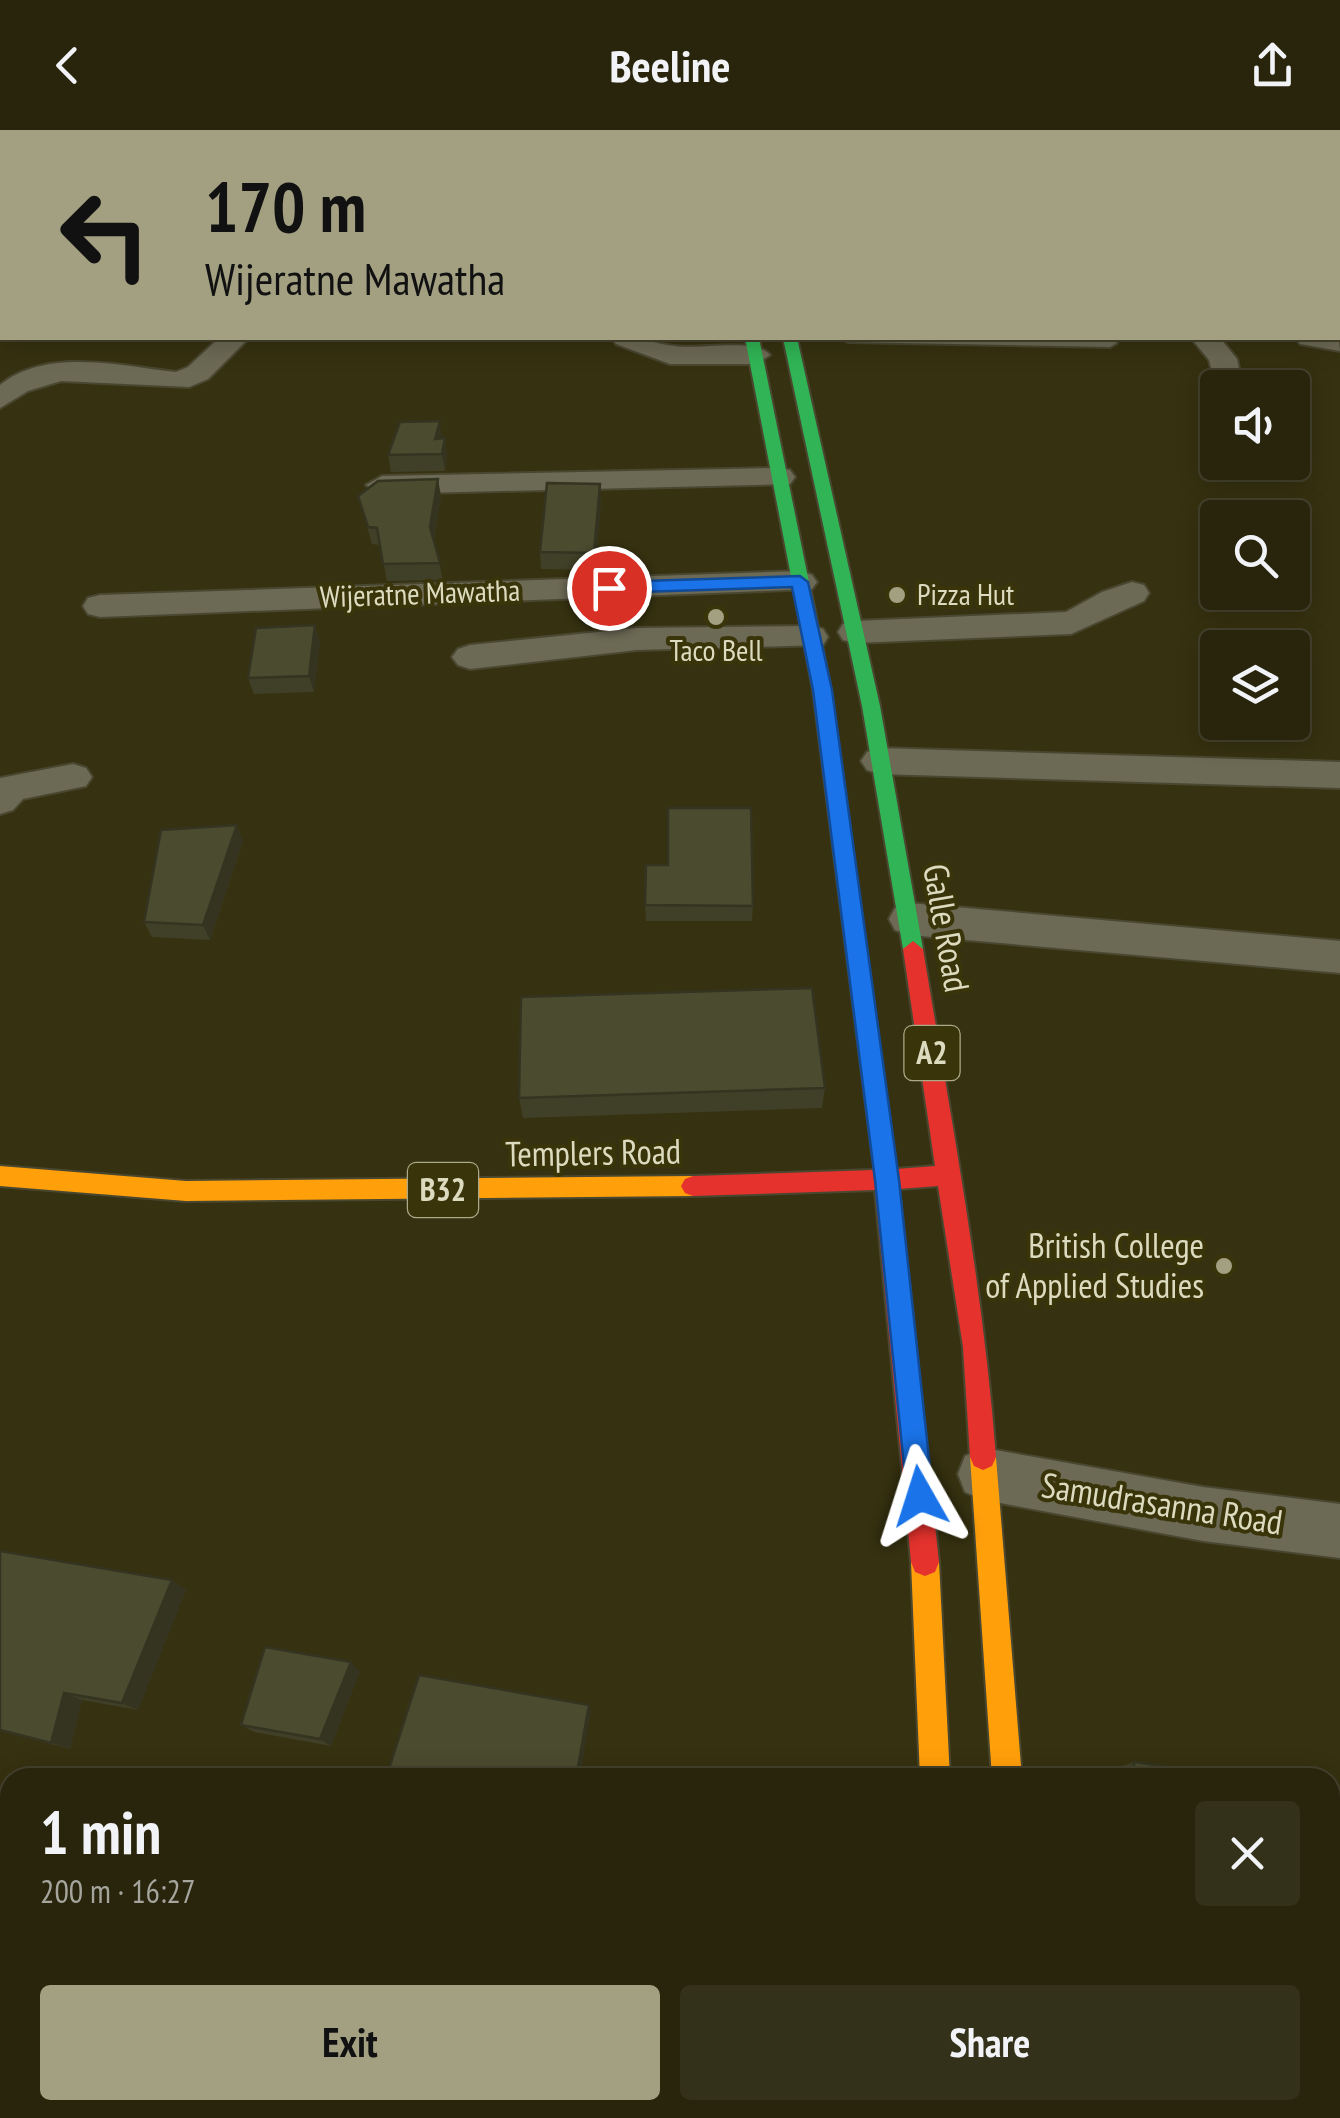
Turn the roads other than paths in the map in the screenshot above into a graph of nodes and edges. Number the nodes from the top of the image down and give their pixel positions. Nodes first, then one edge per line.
1 (233, 340) edge
2 (631, 340) edge
3 (790, 340) edge
4 (979, 340) edge
5 (1207, 340) edge
6 (1110, 342) dead end
7 (754, 346) edge
8 (1225, 370) edge
9 (0, 399) edge
10 (778, 477) junction
11 (382, 485) edge
12 (800, 582) junction
13 (1132, 594) dead end
14 (100, 606) dead end
15 (854, 632) junction
16 (811, 637) junction
17 (470, 657) dead end
18 (880, 761) junction
19 (1340, 775) edge
20 (73, 777) dead end
21 (0, 800) edge
22 (909, 919) junction
23 (1340, 958) edge
24 (951, 1175) junction
25 (0, 1176) edge
26 (887, 1180) junction
27 (984, 1474) junction
28 (1340, 1532) edge
29 (935, 1768) edge
30 (1006, 1768) edge

1 - 9 street
2 - 7 street
3 - 15 main road, Galle Road / A2
4 - 6 lane
5 - 8 street
7 - 10 main road, A2
10 - 11 street
10 - 12 main road, A2
12 - 14 street, Wijeratne Mawatha
12 - 16 main road, A2
13 - 15 street
15 - 18 main road, Galle Road / A2
16 - 17 street
16 - 26 main road, A2
18 - 19 street
18 - 22 main road, Galle Road / A2
20 - 21 street
22 - 23 street
22 - 24 main road, Galle Road / A2
24 - 26 main road, Templers Road
24 - 27 main road, Galle Road / A2
25 - 26 main road, Templers Road / B32
26 - 29 main road, A2
27 - 28 street, Samudrasanna Road
27 - 30 main road, Galle Road / A2

